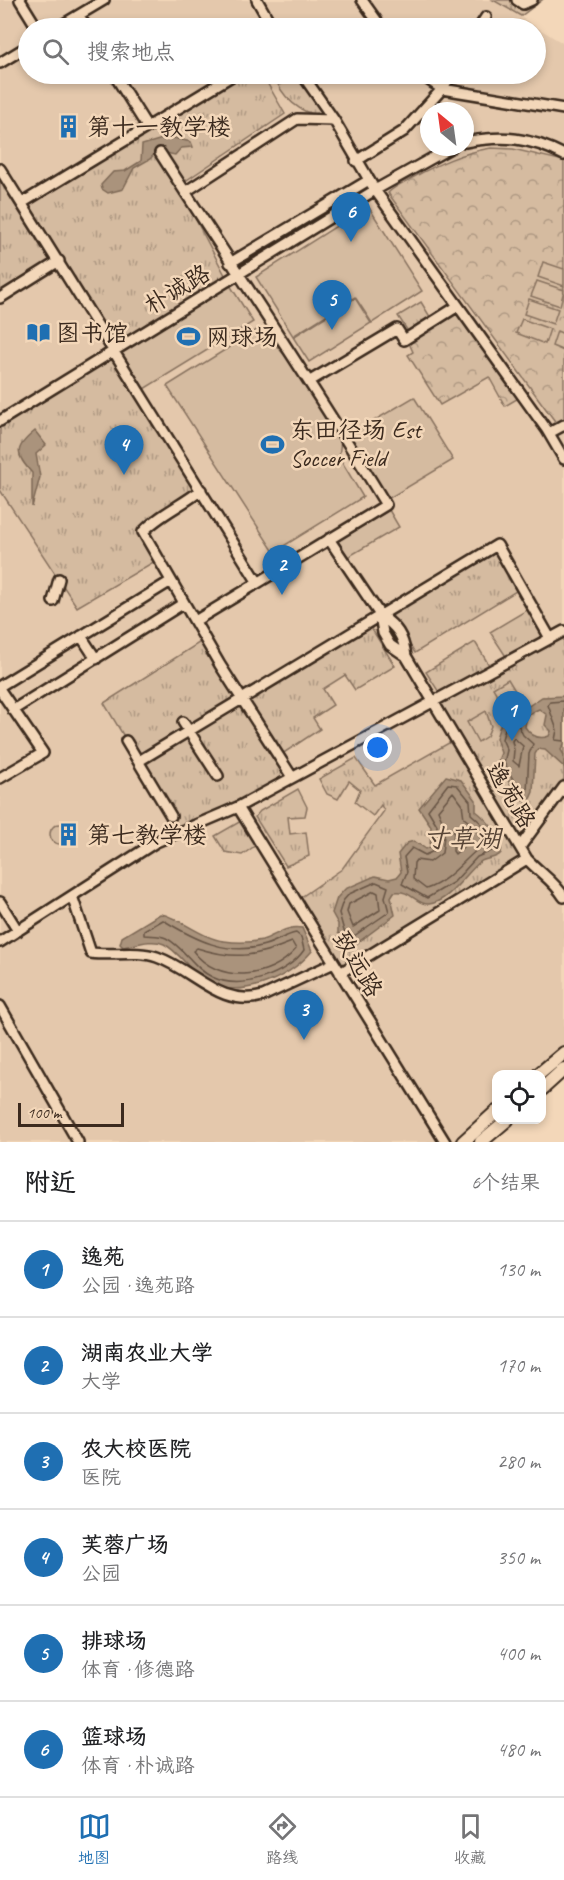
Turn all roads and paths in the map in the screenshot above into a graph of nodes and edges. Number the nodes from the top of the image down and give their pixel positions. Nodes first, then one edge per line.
1 (20, 0) edge
2 (104, 0) edge
3 (257, 0) edge
4 (362, 0) edge
5 (517, 0) edge
6 (532, 0) edge
7 (79, 16) joint
8 (31, 18) edge
9 (75, 18) edge
10 (267, 18) edge
11 (375, 18) edge
12 (18, 52) edge
13 (0, 63) edge
14 (120, 84) edge
15 (218, 84) edge
16 (309, 84) edge
17 (435, 84) edge
18 (445, 84) edge
19 (442, 89) junction
20 (564, 110) edge
21 (334, 120) junction
22 (146, 125) junction
23 (474, 140) edge
24 (160, 153) dead end
25 (564, 155) edge
26 (436, 156) edge
27 (356, 161) junction
28 (0, 169) edge
29 (369, 180) junction
30 (375, 190) junction
31 (185, 192) junction
32 (22, 203) junction
33 (301, 217) junction
34 (310, 231) junction
35 (58, 261) junction
36 (230, 264) junction
37 (238, 275) junction
38 (0, 298) edge
39 (458, 306) junction
40 (114, 350) junction
41 (312, 384) junction
42 (0, 421) edge
43 (564, 425) edge
44 (549, 433) junction
45 (564, 459) edge
46 (201, 490) junction
47 (329, 538) junction
48 (59, 579) dead end
49 (171, 581) junction
50 (257, 581) junction
51 (52, 601) dead end
52 (184, 603) junction
53 (380, 615) junction
54 (195, 621) junction
55 (564, 631) edge
56 (81, 636) junction
57 (550, 638) junction
58 (406, 656) junction
59 (96, 659) junction
60 (0, 688) edge
61 (242, 698) junction
62 (432, 703) junction
63 (13, 711) junction
64 (183, 722) dead end
65 (189, 730) junction
66 (126, 741) dead end
67 (139, 761) junction
68 (218, 776) dead end
69 (292, 777) junction
70 (0, 778) edge
71 (564, 787) edge
72 (238, 807) junction
73 (171, 816) dead end
74 (520, 847) junction
75 (527, 859) junction
76 (72, 896) junction
77 (564, 897) edge
78 (0, 902) edge
79 (18, 931) junction
80 (0, 942) edge
81 (334, 963) junction
82 (340, 973) junction
83 (0, 1006) edge
84 (564, 1053) edge
85 (564, 1069) edge
86 (544, 1070) edge
87 (546, 1085) edge
88 (492, 1116) edge
89 (501, 1124) edge
90 (78, 1142) edge
91 (445, 1142) edge
92 (463, 1142) edge
93 (481, 1142) edge

1 - 8 street
2 - 7 street
3 - 10 street
4 - 11 street
5 - 6 street
7 - 9 street
12 - 13 street
14 - 22 street
15 - 22 street
16 - 21 street
17 - 19 street
18 - 19 street
19 - 20 street
19 - 27 street
21 - 27 street
21 - 31 street
22 - 32 street
23 - 25 street
24 - 31 street
26 - 30 street, 朴诚路
27 - 29 street
28 - 32 street
29 - 30 street
29 - 33 street
30 - 34 street, 朴诚路
30 - 39 street
31 - 36 street
32 - 35 street
33 - 34 street
33 - 36 street
34 - 37 street, 朴诚路
35 - 38 street
35 - 40 street
36 - 37 street
37 - 40 street, 朴诚路
37 - 41 street
39 - 41 street
39 - 44 street
40 - 42 street, 朴诚路
40 - 46 street
41 - 47 street
43 - 44 street
44 - 45 street
46 - 49 street
46 - 50 street
47 - 50 street
47 - 53 street, 逸苑路
48 - 51 street
49 - 52 street
49 - 56 street
50 - 54 street
52 - 54 street
52 - 59 street
53 - 57 street
53 - 58 street, 逸苑路
53 - 58 street
53 - 61 street
54 - 61 street
55 - 57 street
56 - 59 street
56 - 60 street
57 - 62 street
58 - 62 street, 逸苑路
59 - 63 street
60 - 63 street
61 - 65 street
61 - 69 street
62 - 69 street
62 - 74 street, 逸苑路
63 - 70 street
64 - 65 street
65 - 67 street
65 - 68 street
66 - 67 street
67 - 73 street
69 - 72 street
71 - 74 street
72 - 76 street
72 - 81 street, 致远路
74 - 75 street, 逸苑路
75 - 77 street
75 - 82 street, 逸苑路
76 - 79 street
76 - 81 street
78 - 79 street
79 - 80 street
81 - 82 street, 致远路
82 - 91 street, 致远路
83 - 90 street
84 - 86 main road
85 - 87 main road
88 - 92 main road
89 - 93 main road

